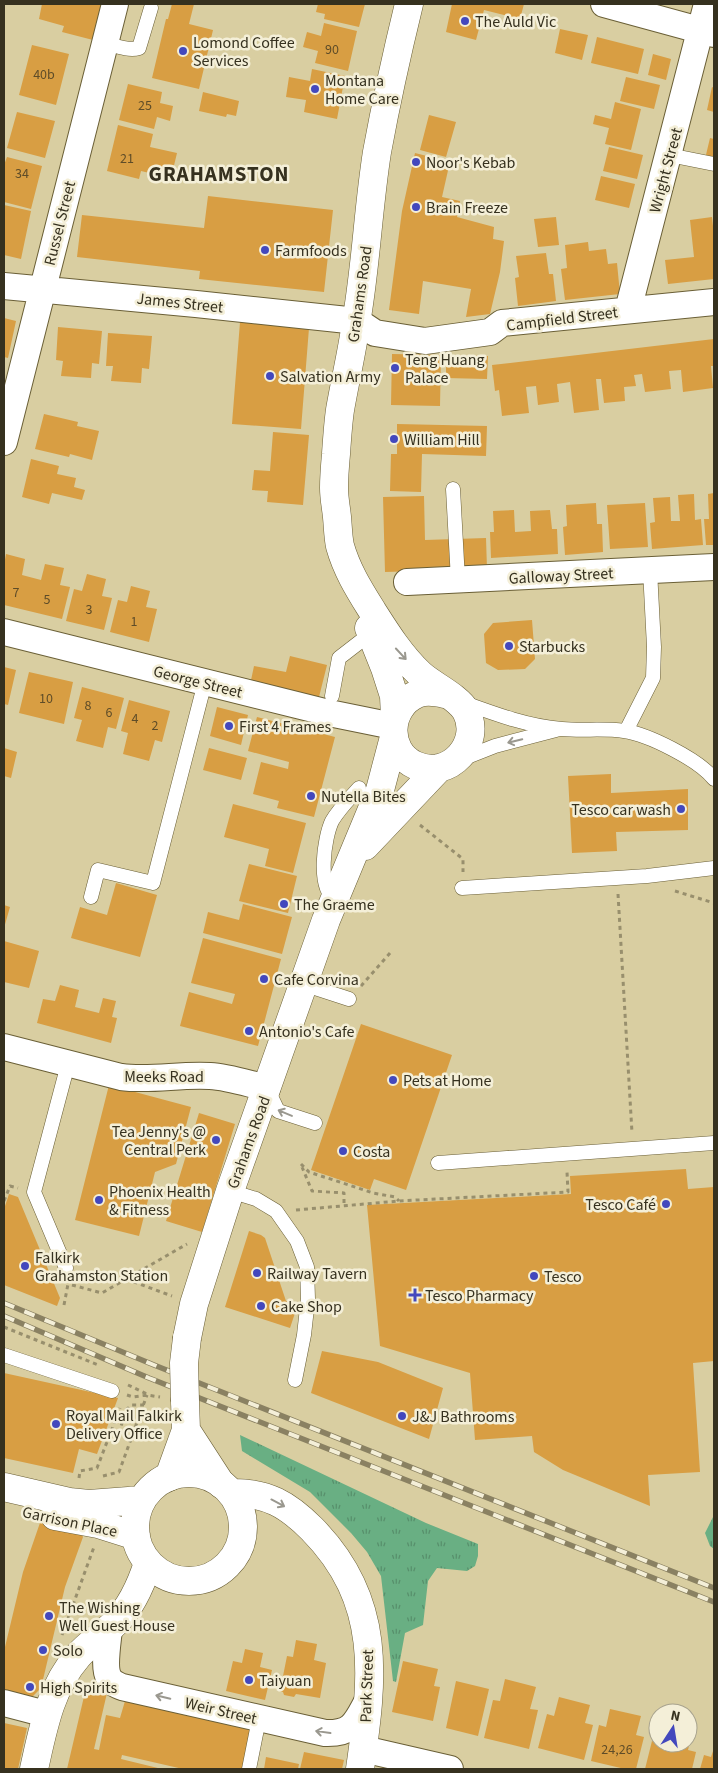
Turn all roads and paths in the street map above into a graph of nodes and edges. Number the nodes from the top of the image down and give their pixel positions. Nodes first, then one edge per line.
1 (115, 4) edge
2 (409, 4) edge
3 (604, 4) edge
4 (707, 4) edge
5 (151, 8) dead end
6 (708, 32) edge
7 (105, 43) junction
8 (669, 155) junction
9 (714, 164) edge
10 (4, 286) edge
11 (43, 289) junction
12 (714, 302) edge
13 (628, 310) junction
14 (357, 322) junction
15 (4, 442) edge
16 (453, 488) dead end
17 (714, 567) edge
18 (650, 570) junction
19 (458, 580) junction
20 (408, 582) dead end
21 (356, 584) junction
22 (4, 632) edge
23 (370, 634) junction
24 (205, 682) junction
25 (332, 696) dead end
26 (452, 697) junction
27 (394, 727) junction
28 (562, 729) junction
29 (626, 731) junction
30 (444, 766) junction
31 (714, 779) edge
32 (359, 788) dead end
33 (351, 862) junction
34 (714, 868) edge
35 (462, 888) dead end
36 (618, 894) dead end
37 (91, 897) dead end
38 (335, 899) junction
39 (390, 953) dead end
40 (303, 984) junction
41 (349, 999) joint
42 (4, 1047) edge
43 (68, 1064) junction
44 (267, 1088) junction
45 (315, 1124) dead end
46 (714, 1143) edge
47 (633, 1149) junction
48 (438, 1163) dead end
49 (576, 1172) dead end
50 (230, 1191) junction
51 (399, 1201) junction
52 (344, 1206) junction
53 (276, 1211) junction
54 (212, 1244) junction
55 (66, 1268) dead end
56 (126, 1279) junction
57 (68, 1284) dead end
58 (160, 1292) dead end
59 (4, 1327) edge
60 (4, 1355) edge
61 (98, 1365) dead end
62 (295, 1380) dead end
63 (137, 1388) dead end
64 (112, 1390) dead end
65 (147, 1395) junction
66 (144, 1405) junction
67 (186, 1430) junction
68 (108, 1437) junction
69 (119, 1472) dead end
70 (169, 1477) junction
71 (79, 1483) dead end
72 (4, 1487) edge
73 (226, 1488) junction
74 (142, 1500) junction
75 (4, 1507) edge
76 (136, 1536) junction
77 (96, 1541) dead end
78 (148, 1563) junction
79 (109, 1629) junction
80 (78, 1656) junction
81 (368, 1700) junction
82 (4, 1703) edge
83 (46, 1714) junction
84 (259, 1719) junction
85 (369, 1757) edge
86 (34, 1769) edge
87 (249, 1769) edge
88 (450, 1769) edge

1 - 7 street, Russel Street
2 - 14 main road, Grahams Road
3 - 6 street
4 - 6 street, Wright Street
5 - 7 lane
6 - 8 street, Wright Street
7 - 11 street, Russel Street
8 - 9 lane
8 - 13 street, Wright Street
10 - 11 street, James Street
11 - 14 street, James Street
11 - 15 street, Russel Street
12 - 13 street, Campfield Street
13 - 14 street, Campfield Street
14 - 21 main road, Grahams Road
16 - 19 lane
17 - 18 street, Galloway Street
18 - 19 street, Galloway Street
18 - 29 lane
19 - 20 street, Galloway Street
21 - 23 main road, Grahams Road
21 -> 26 main road, Grahams Road
22 - 24 street, George Street
23 - 25 lane
23 - 27 main road, Grahams Road
24 - 27 street, George Street
24 - 37 lane
26 - 27 main road
26 - 28 lane
26 - 30 main road
27 - 30 main road
27 - 33 main road, Grahams Road
28 - 29 lane
28 -> 30 lane
29 - 31 lane
30 - 33 main road, Grahams Road
32 - 38 lane
33 - 38 main road, Grahams Road
34 - 35 lane
36 - 47 path
38 - 40 main road, Grahams Road
39 - 41 path
40 - 41 lane
40 - 44 main road, Grahams Road
42 - 43 street, Meeks Road
43 - 44 street, Meeks Road
43 - 55 lane
45 -> 44 lane
44 - 50 main road, Grahams Road
46 - 47 lane
47 - 48 lane
49 - 51 path
50 - 53 lane
50 - 54 main road, Grahams Road
51 - 52 path
51 - 52 path
52 - 53 path
53 - 62 lane
54 - 56 path
54 - 67 main road, Grahams Road, bridge
56 - 57 path
56 - 58 path
59 - 61 path
60 - 64 lane
63 - 65 path
65 - 66 path
65 - 68 path
66 - 68 path
66 - 69 path
67 - 70 main road, Grahams Road
67 - 73 main road
68 - 71 path
70 - 73 main road
70 - 74 main road
72 - 74 main road, Garrison Place
73 - 78 main road
73 -> 81 main road, Park Street
74 - 76 main road
75 - 76 main road, Garrison Place
76 - 78 main road
77 - 80 path
78 - 79 main road
79 - 80 main road
84 -> 79 street, Weir Street
80 - 83 main road
81 -> 84 street, Weir Street
81 - 85 main road, Park Street
82 - 83 street
83 - 86 main road
84 - 87 lane
85 - 88 street

